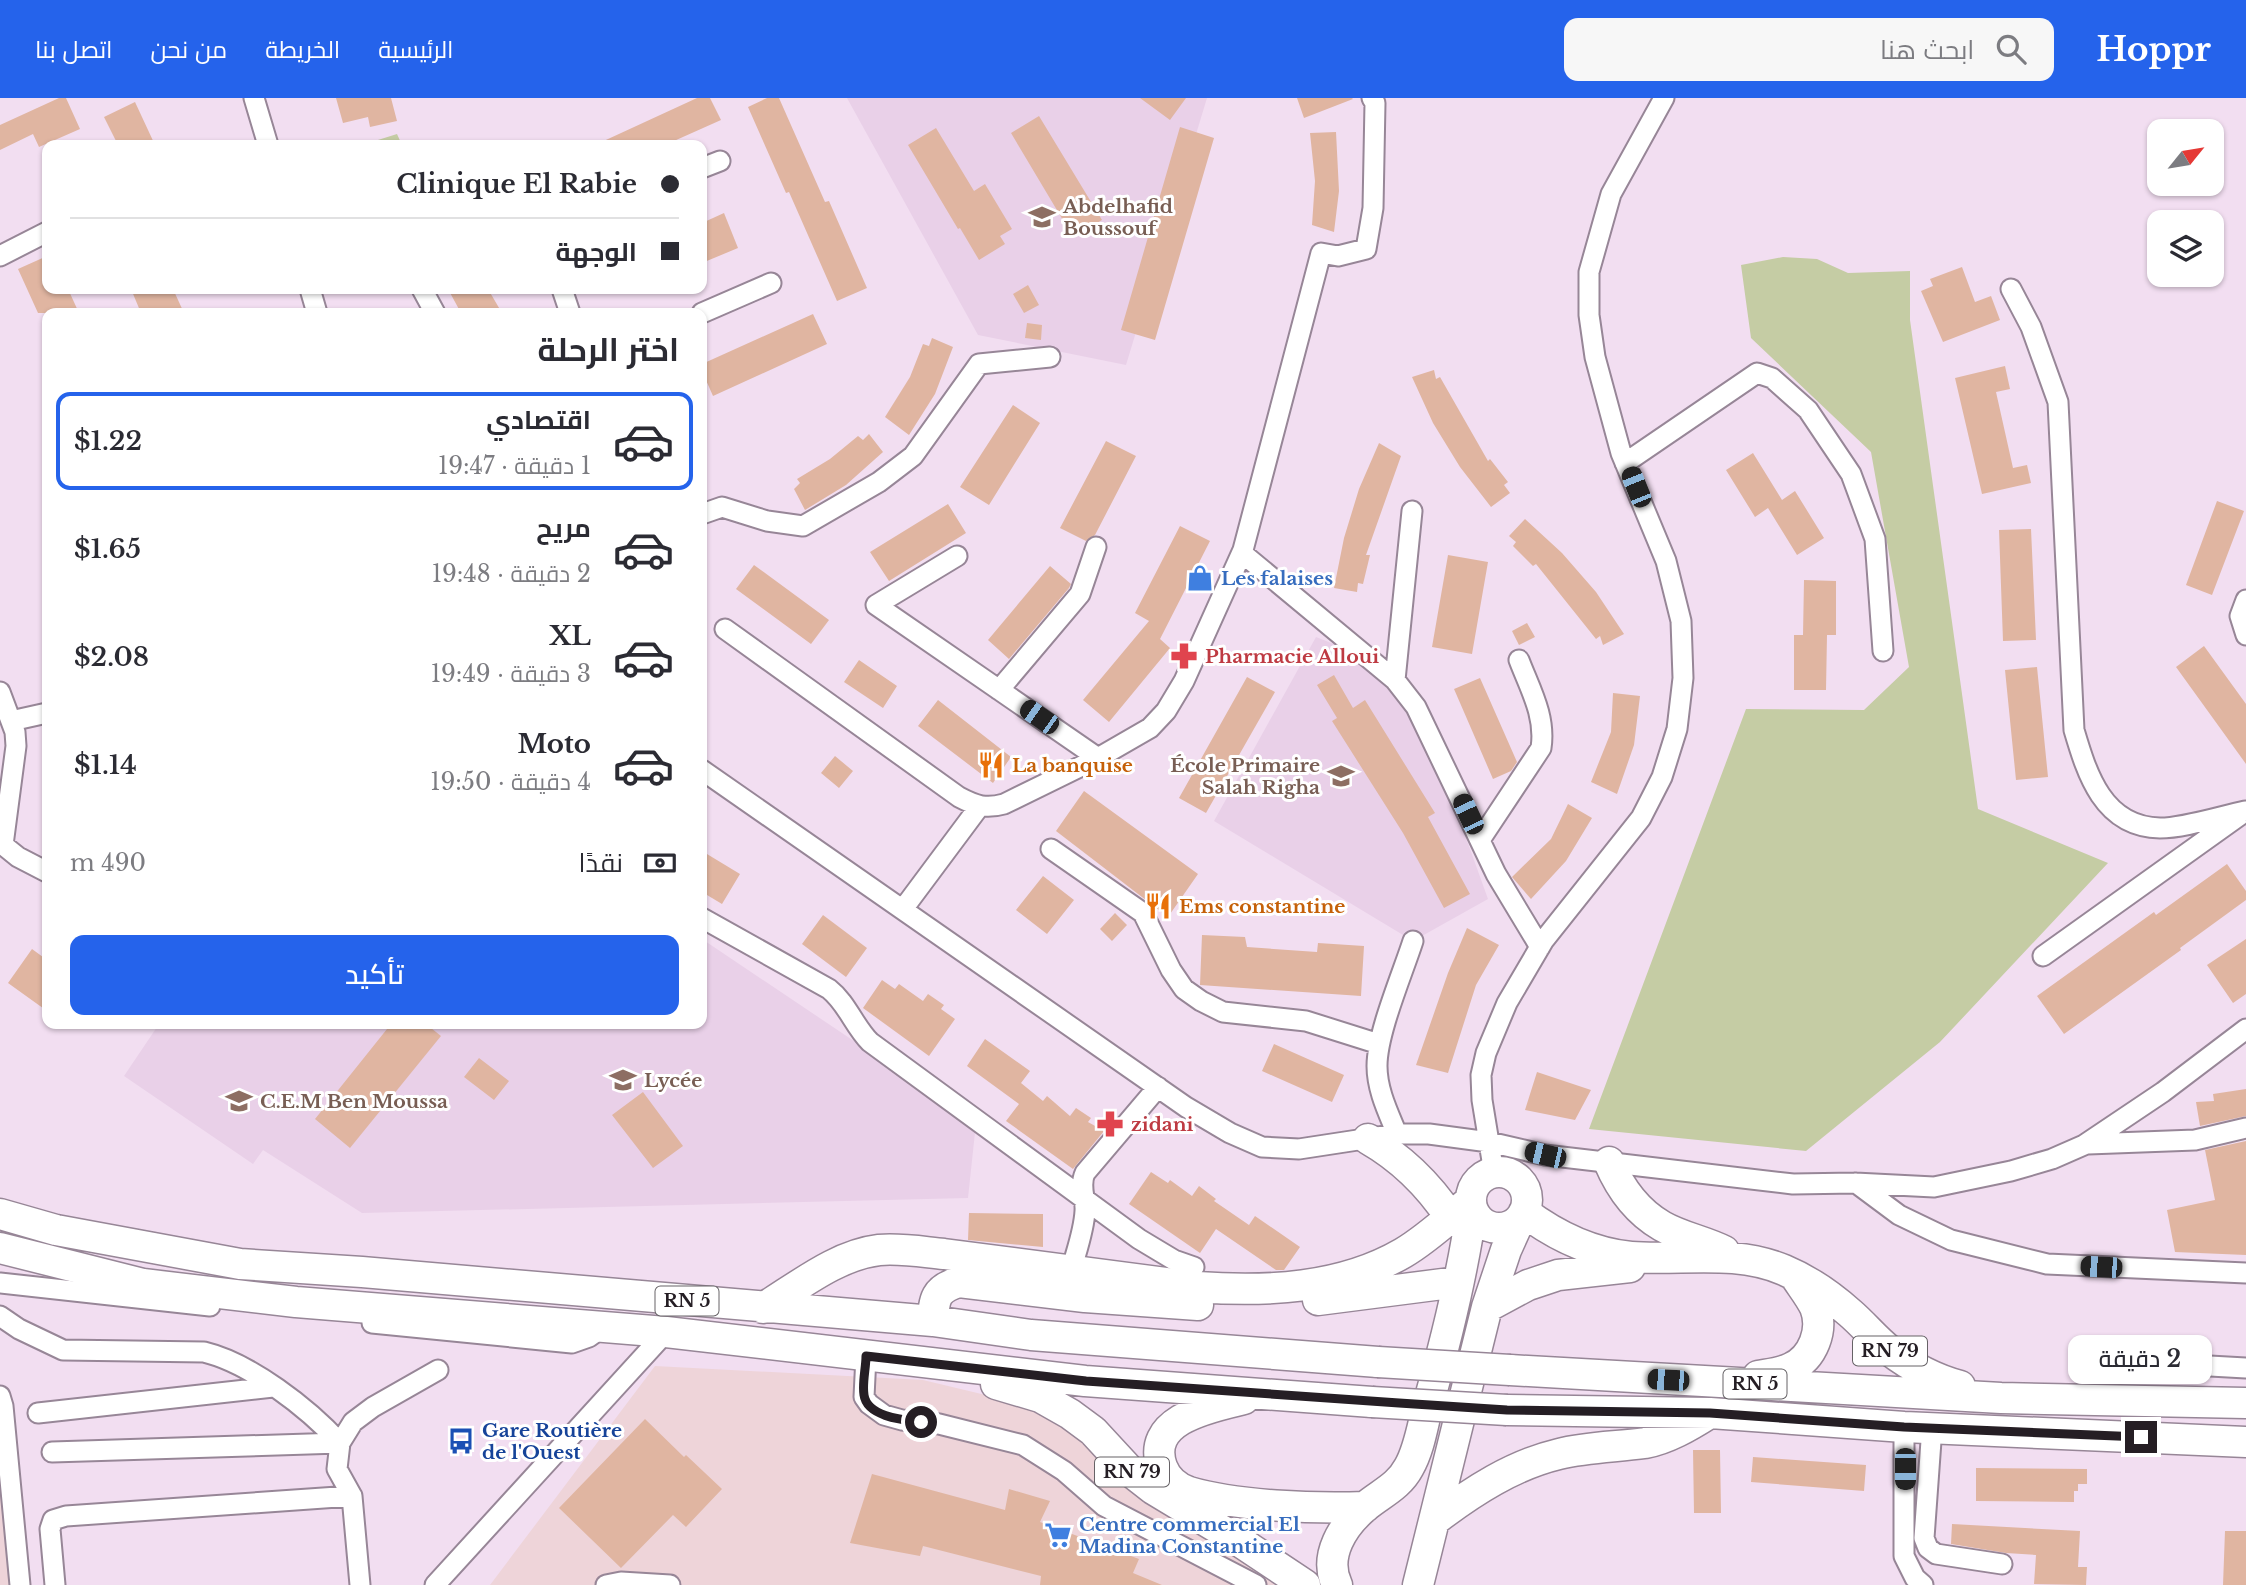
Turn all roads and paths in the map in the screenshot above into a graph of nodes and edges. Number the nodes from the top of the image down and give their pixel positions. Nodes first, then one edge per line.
1 (254, 98) edge
2 (1372, 98) edge
3 (1664, 98) edge
4 (267, 140) edge
5 (42, 235) edge
6 (0, 256) edge
7 (771, 283) dead end
8 (2011, 289) dead end
9 (707, 311) edge
10 (1050, 357) dead end
11 (1625, 463) junction
12 (1412, 511) dead end
13 (707, 512) edge
14 (1096, 547) dead end
15 (1242, 553) junction
16 (957, 556) dead end
17 (2246, 600) edge
18 (725, 629) dead end
19 (2246, 635) edge
20 (1883, 651) dead end
21 (1519, 660) dead end
22 (1395, 680) junction
23 (999, 690) junction
24 (0, 692) edge
25 (42, 714) edge
26 (11, 721) junction
27 (1098, 758) junction
28 (707, 773) edge
29 (979, 807) junction
30 (2246, 811) edge
31 (1480, 840) junction
32 (1052, 849) dead end
33 (42, 869) edge
34 (903, 909) junction
35 (707, 921) edge
36 (1413, 941) dead end
37 (1539, 947) junction
38 (2043, 956) dead end
39 (2246, 1029) edge
40 (1379, 1044) junction
41 (1158, 1087) junction
42 (2246, 1128) edge
43 (1383, 1136) junction
44 (1489, 1142) junction
45 (2084, 1144) junction
46 (1609, 1163) junction
47 (1494, 1173) junction
48 (1855, 1183) junction
49 (1084, 1199) junction
50 (1465, 1208) junction
51 (0, 1214) edge
52 (1522, 1215) junction
53 (0, 1248) edge
54 (1657, 1257) junction
55 (1736, 1259) junction
56 (1194, 1267) dead end
57 (1071, 1271) junction
58 (2246, 1273) edge
59 (1795, 1276) junction
60 (1458, 1282) junction
61 (0, 1283) edge
62 (1487, 1307) junction
63 (763, 1308) junction
64 (0, 1316) edge
65 (933, 1321) junction
66 (603, 1326) junction
67 (666, 1332) junction
68 (866, 1356) junction
69 (2157, 1363) dead end
70 (959, 1365) junction
71 (2246, 1368) edge
72 (438, 1370) dead end
73 (1721, 1383) junction
74 (273, 1387) junction
75 (1268, 1394) junction
76 (0, 1396) edge
77 (2001, 1398) junction
78 (2246, 1403) edge
79 (38, 1413) dead end
80 (1710, 1413) junction
81 (1918, 1427) junction
82 (2246, 1442) edge
83 (340, 1443) junction
84 (52, 1452) dead end
85 (352, 1496) junction
86 (1365, 1507) junction
87 (1436, 1519) junction
88 (2002, 1564) dead end
89 (1416, 1580) edge
90 (20, 1585) edge
91 (55, 1585) edge
92 (360, 1585) edge
93 (435, 1585) edge
94 (606, 1585) edge
95 (670, 1585) edge
96 (1256, 1585) edge
97 (1305, 1585) edge
98 (1337, 1585) edge
99 (1923, 1585) edge

1 - 4 street
2 - 15 street
3 - 11 street
5 - 6 street
7 - 9 street
8 - 30 street
10 - 13 street
11 - 20 street
11 - 37 street
12 - 22 street
14 - 23 street
15 - 22 street
15 - 27 street
16 - 23 street
17 - 19 street
18 - 29 street
21 - 31 street
22 - 31 street
23 - 27 street
24 - 26 street
25 - 26 street
26 - 33 street
27 - 29 street
28 - 34 street
29 - 34 street
30 - 38 street
31 - 37 street
32 - 40 street
34 - 41 street
35 - 49 street
36 - 40 street
37 - 44 street
39 - 45 street
40 - 43 street
41 - 43 street
41 - 49 street
42 - 45 street
43 - 44 street
43 - 50 highway
44 - 46 street
44 - 47 street
45 - 48 street
46 - 48 street
46 - 55 highway
47 - 50 highway
47 - 52 highway
48 - 58 street
49 - 56 street
49 - 57 street
50 - 52 highway
50 - 57 highway
50 - 60 highway
51 - 63 highway, RN 5
52 - 54 highway
52 - 62 highway
53 - 66 highway, RN 5
54 - 55 highway, RN 79
54 - 62 highway
55 - 59 highway, RN 79
57 - 63 highway
59 - 73 highway
59 - 77 highway, RN 79
60 - 65 highway
60 - 86 highway
61 - 66 street
62 - 87 highway
63 - 65 highway, RN 5
64 - 74 street
65 - 73 highway, RN 5, bridge
66 - 67 highway, RN 5
67 - 68 highway, RN 5
67 - 93 street
68 - 70 highway, RN 5
68 - 96 street
69 - 71 street
70 - 75 highway, RN 5
70 - 97 highway, RN 79
72 - 83 street
73 - 77 highway, RN 5
74 - 79 street
74 - 83 street
75 - 80 highway, RN 5, bridge
75 - 86 highway, RN 79
76 - 90 street
77 - 78 highway, RN 5
80 - 81 highway, RN 5
80 - 87 highway
81 - 82 highway, RN 5
81 - 88 street
81 - 99 street
83 - 84 street
83 - 85 street
85 - 91 street
85 - 92 street
86 - 98 highway
87 - 89 highway
94 - 95 street

